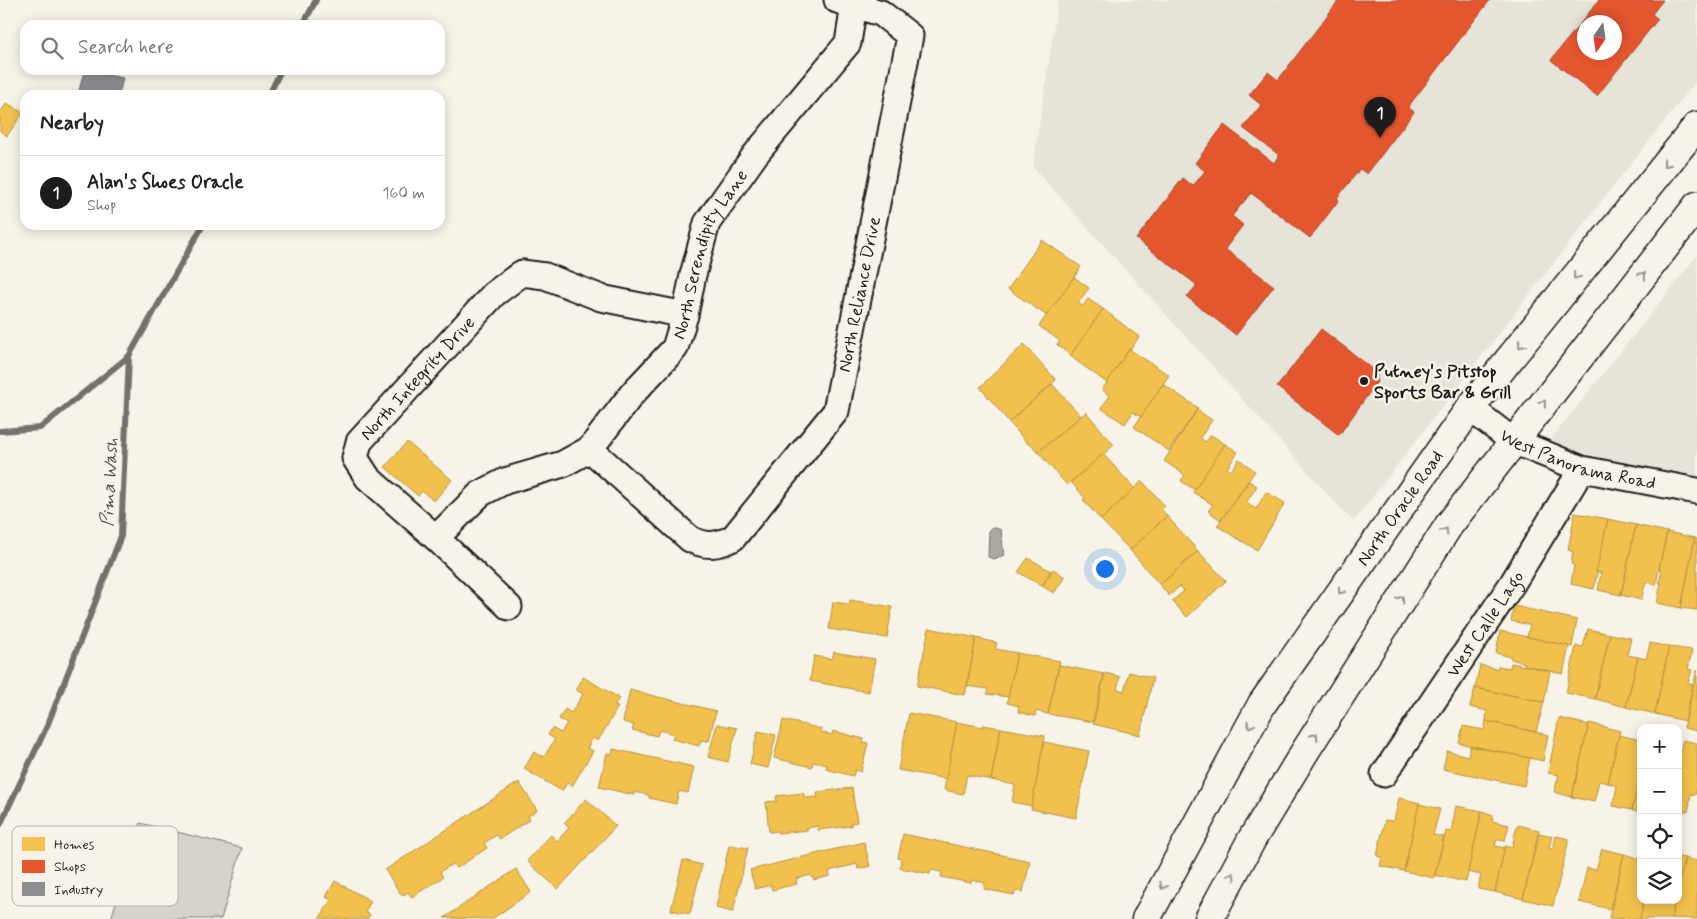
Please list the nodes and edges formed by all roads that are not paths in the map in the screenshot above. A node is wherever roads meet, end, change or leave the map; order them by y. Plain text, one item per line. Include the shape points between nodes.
1 (846, 2) edge
2 (1697, 126) edge
3 (1697, 206) edge
4 (685, 315) junction
5 (1470, 408) junction
6 (1513, 441) junction
7 (590, 449) junction
8 (1582, 469) junction
9 (1697, 492) edge
10 (436, 538) junction
11 (509, 607) dead end
12 (1384, 774) dead end
13 (1146, 919) edge
14 (1209, 919) edge

1 - 4 street, North Serendipity Lane via 848,43 755,155 707,223
1 - 7 street, North Reliance Drive via 881,13 910,36 836,411 733,538 711,546 690,539
2 -> 5 highway, North Oracle Road
6 -> 3 highway
4 - 7 street, North Serendipity Lane via 675,348 632,394
4 - 10 street, North Integrity Drive via 601,298 546,276 522,273 494,294 359,442 355,458 368,478
5 - 6 street, West Panorama Road
5 -> 13 highway, North Oracle Road via 1262,704
6 - 8 street, West Panorama Road
14 -> 6 highway via 1257,831 1378,634 1449,525
7 - 10 street, North Serendipity Lane via 563,464 505,481 480,494
8 - 9 street, West Panorama Road
8 - 12 street, West Calle Lago via 1512,584
10 - 11 street, North Integrity Drive

